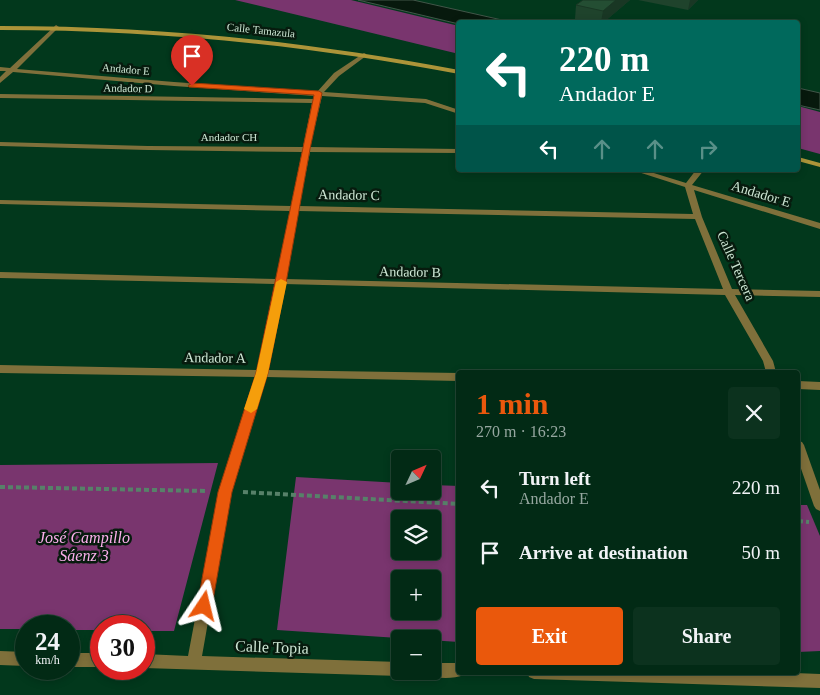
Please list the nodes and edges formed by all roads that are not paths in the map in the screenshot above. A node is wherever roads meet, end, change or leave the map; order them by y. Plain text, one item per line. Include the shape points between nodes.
1 (0, 28) edge
2 (56, 28) junction
3 (364, 55) junction
4 (0, 69) edge
5 (12, 69) junction
6 (456, 71) edge
7 (0, 81) edge
8 (174, 84) junction
9 (0, 96) edge
10 (317, 97) junction
11 (164, 98) junction
12 (456, 111) edge
13 (0, 144) edge
14 (306, 149) junction
15 (456, 151) edge
16 (800, 160) edge
17 (820, 165) edge
18 (643, 172) edge
19 (698, 172) edge
20 (688, 185) junction
21 (0, 202) edge
22 (295, 207) junction
23 (698, 217) junction
24 (820, 226) edge
25 (0, 275) edge
26 (281, 283) junction
27 (728, 291) junction
28 (820, 294) edge
29 (0, 369) edge
30 (771, 370) edge
31 (262, 373) junction
32 (456, 377) edge
33 (800, 385) edge
34 (820, 386) edge
35 (800, 451) edge
36 (820, 506) edge
37 (0, 658) edge
38 (15, 659) edge
39 (155, 661) edge
40 (194, 662) junction
41 (391, 668) edge
42 (441, 670) edge
43 (456, 670) edge
44 (629, 675) edge
45 (820, 681) edge

1 - 2 main road, Calle Tamazula
2 - 3 main road, Calle Tamazula via 268,42
2 - 5 street
3 - 6 main road, Calle Tamazula
3 - 10 street via 336,75
4 - 5 street, Andador E
5 - 7 street
5 - 8 street, Andador E
8 - 10 street, Andador E
8 - 11 street
9 - 11 street, Andador D
10 - 11 street, Andador D
10 - 12 street, Andador E via 426,101
10 - 14 street
13 - 14 street, Andador CH
14 - 15 street, Andador CH
14 - 22 street
16 - 17 main road
18 - 20 street, Andador E
19 - 20 street
20 - 23 street, Calle Tercera
20 - 24 street, Andador E
21 - 22 street, Andador C
22 - 23 street, Andador C
22 - 26 street
23 - 27 street, Calle Tercera
25 - 26 street, Andador B
26 - 27 street, Andador B
26 - 31 street
27 - 28 street, Andador B
27 - 30 street, Calle Tercera
29 - 31 street, Andador A
31 - 32 street, Andador A
31 - 40 street via 225,492
33 - 34 street
35 - 36 street
37 - 38 street
39 - 40 street, Calle Topia
40 - 41 street, Calle Topia
42 - 43 street
44 - 45 street

